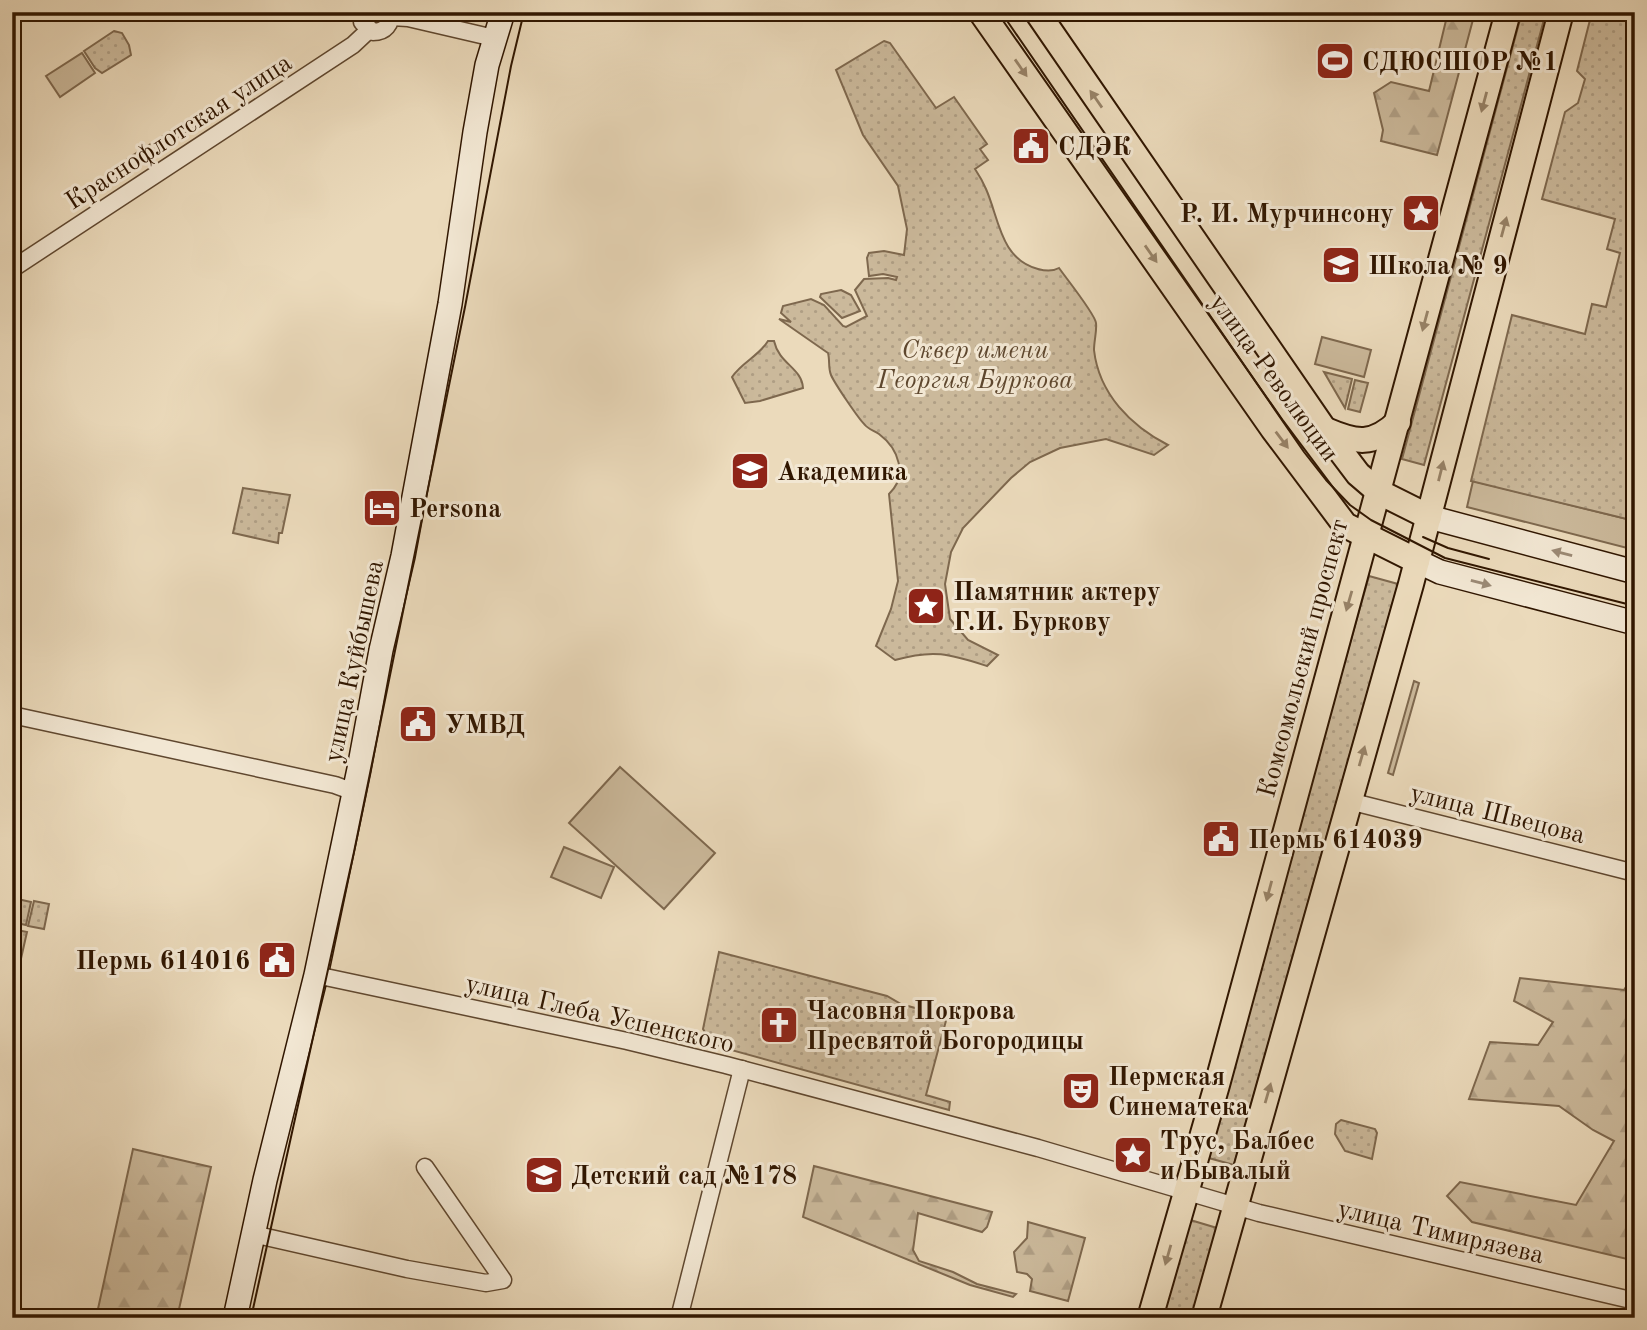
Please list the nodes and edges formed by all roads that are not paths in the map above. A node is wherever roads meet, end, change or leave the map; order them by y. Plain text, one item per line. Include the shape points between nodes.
1 (362, 12) edge
2 (503, 12) edge
3 (981, 12) edge
4 (1037, 12) edge
5 (1508, 12) edge
6 (1560, 12) edge
7 (391, 14) edge
8 (369, 30) junction
9 (494, 38) junction
10 (12, 269) edge
11 (1398, 422) junction
12 (1324, 429) junction
13 (1379, 492) junction
14 (1429, 517) junction
15 (1367, 535) junction
16 (1418, 561) junction
17 (1635, 572) edge
18 (1635, 623) edge
19 (12, 715) edge
20 (354, 792) junction
21 (1349, 801) junction
22 (1635, 873) edge
23 (316, 975) junction
24 (742, 1069) junction
25 (425, 1167) dead end
26 (1185, 1192) junction
27 (1237, 1206) junction
28 (253, 1234) junction
29 (1635, 1301) edge
30 (235, 1318) edge
31 (680, 1318) edge
32 (1150, 1318) edge
33 (1205, 1318) edge

1 - 8 street via 362,22
2 - 9 main road, улица Куйбышева
3 -> 15 main road, улица Революции via 1273,429 1345,525
12 -> 4 main road, улица Революции
5 -> 11 main road, Комсомольский проспект
14 -> 6 main road
7 - 8 street, Краснофлотская улица via 384,30
7 - 9 street
8 - 10 street, Краснофлотская улица via 353,45
9 - 20 main road, улица Куйбышева via 454,280
11 - 12 main road via 1386,433 1366,440 1354,441
11 - 13 main road, Комсомольский проспект
12 - 13 main road, улица Революции via 1358,474
13 - 14 main road, улица Революции
13 - 15 main road, Комсомольский проспект
14 - 16 main road
17 -> 14 main road, улица Революции
15 - 16 main road, улица Революции
15 -> 26 main road, Комсомольский проспект
16 -> 18 main road, улица Революции via 1440,572
21 -> 16 main road
19 - 20 street
20 - 23 main road, улица Куйбышева
21 - 22 street, улица Швецова
27 -> 21 main road
23 - 24 street, улица Глеба Успенского
23 - 28 main road, улица Куйбышева
24 - 26 street, улица Глеба Успенского
24 - 31 street
25 - 28 street via 503,1280 486,1283 407,1269
26 - 27 street, улица Глеба Успенского
26 -> 32 main road, Комсомольский проспект
27 - 29 street, улица Тимирязева
27 - 33 main road
28 - 30 main road, улица Куйбышева

